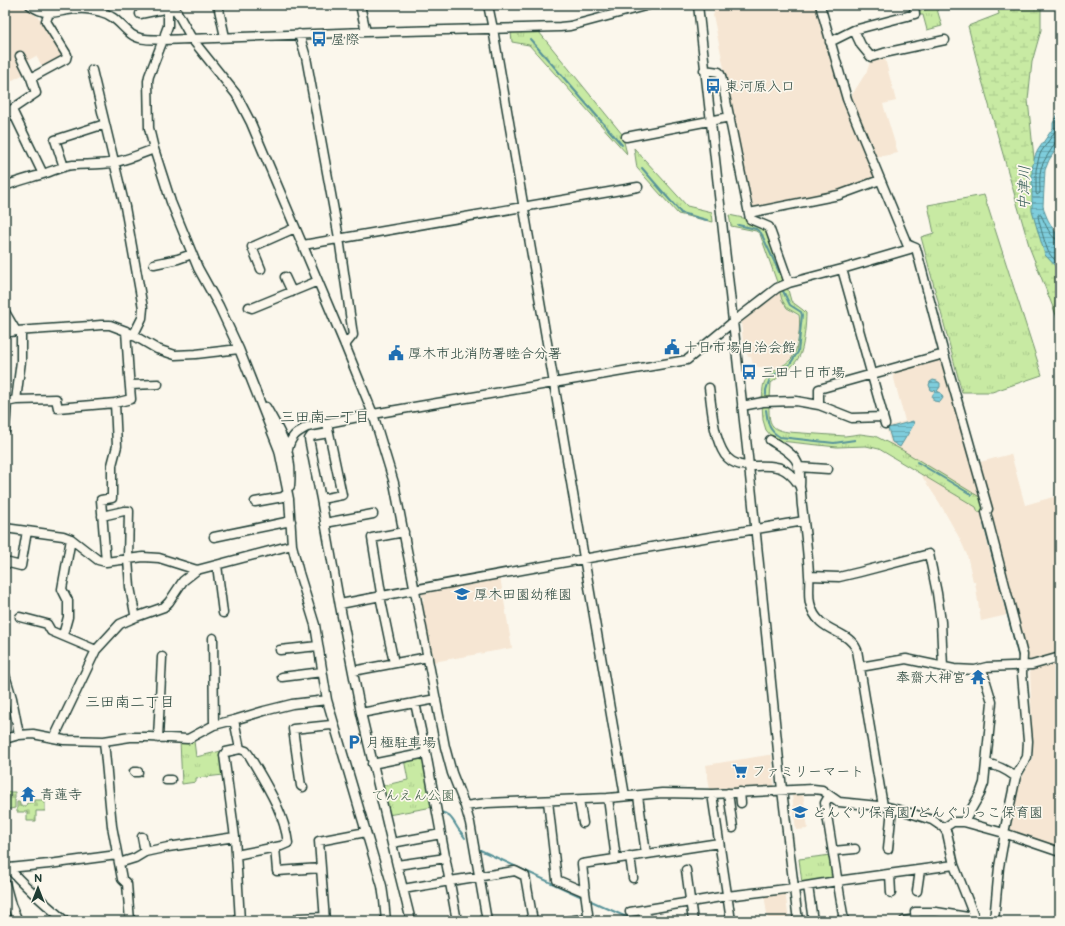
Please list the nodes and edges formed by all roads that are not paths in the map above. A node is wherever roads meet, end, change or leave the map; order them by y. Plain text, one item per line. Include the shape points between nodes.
1 (30, 5) edge
2 (218, 5) edge
3 (360, 5) edge
4 (488, 5) edge
5 (649, 5) edge
6 (698, 5) edge
7 (820, 5) edge
8 (914, 5) edge
9 (77, 7) edge
10 (172, 8) edge
11 (48, 13) junction
12 (140, 14) dead end
13 (493, 29) junction
14 (854, 30) junction
15 (366, 32) junction
16 (300, 34) junction
17 (164, 37) junction
18 (225, 37) junction
19 (192, 39) junction
20 (945, 40) dead end
21 (830, 42) junction
22 (20, 56) dead end
23 (92, 70) dead end
24 (704, 70) junction
25 (31, 78) junction
26 (8, 112) edge
27 (730, 117) junction
28 (710, 121) junction
29 (105, 124) junction
30 (626, 137) dead end
31 (154, 149) junction
32 (115, 162) junction
33 (64, 167) junction
34 (43, 174) junction
35 (880, 180) junction
36 (5, 186) edge
37 (638, 187) dead end
38 (523, 207) junction
39 (749, 213) junction
40 (295, 228) junction
41 (339, 238) junction
42 (302, 245) junction
43 (911, 246) junction
44 (192, 254) junction
45 (154, 264) dead end
46 (261, 269) dead end
47 (842, 269) junction
48 (285, 277) dead end
49 (318, 281) junction
50 (789, 283) junction
51 (292, 292) junction
52 (248, 307) dead end
53 (5, 312) edge
54 (733, 322) junction
55 (18, 331) junction
56 (5, 333) edge
57 (130, 334) junction
58 (346, 345) junction
59 (239, 349) junction
60 (944, 354) junction
61 (872, 375) junction
62 (554, 383) junction
63 (158, 384) dead end
64 (130, 385) junction
65 (709, 388) dead end
66 (258, 398) junction
67 (16, 400) junction
68 (6, 402) edge
69 (115, 403) junction
70 (819, 405) junction
71 (742, 406) junction
72 (373, 414) junction
73 (327, 423) junction
74 (5, 430) edge
75 (329, 433) junction
76 (770, 440) dead end
77 (288, 449) junction
78 (749, 466) junction
79 (798, 467) junction
80 (828, 469) dead end
81 (800, 486) junction
82 (289, 497) junction
83 (321, 499) junction
84 (255, 502) dead end
85 (373, 514) dead end
86 (102, 516) junction
87 (291, 521) junction
88 (804, 521) junction
89 (325, 523) junction
90 (5, 528) edge
91 (755, 529) junction
92 (27, 531) junction
93 (404, 532) junction
94 (214, 537) dead end
95 (71, 539) junction
96 (292, 546) junction
97 (585, 558) junction
98 (128, 559) junction
99 (5, 562) edge
100 (106, 562) junction
101 (217, 565) junction
102 (197, 570) junction
103 (809, 576) junction
104 (415, 589) junction
105 (380, 596) junction
106 (340, 604) junction
107 (224, 613) dead end
108 (136, 617) junction
109 (25, 620) dead end
110 (63, 635) junction
111 (213, 638) dead end
112 (318, 646) junction
113 (96, 650) junction
114 (280, 650) dead end
115 (162, 657) dead end
116 (428, 657) junction
117 (1060, 657) edge
118 (394, 663) junction
119 (1022, 666) junction
120 (860, 667) junction
121 (943, 667) junction
122 (982, 669) junction
123 (353, 671) junction
124 (322, 672) junction
125 (5, 676) edge
126 (285, 678) dead end
127 (436, 699) junction
128 (326, 700) junction
129 (415, 703) junction
130 (361, 713) junction
131 (234, 720) junction
132 (334, 723) junction
133 (214, 725) junction
134 (19, 735) junction
135 (54, 738) junction
136 (158, 738) junction
137 (5, 739) edge
138 (104, 741) junction
139 (240, 749) junction
140 (426, 753) junction
141 (986, 763) junction
142 (372, 764) junction
143 (1016, 777) junction
144 (303, 787) dead end
145 (782, 790) junction
146 (740, 792) junction
147 (728, 793) junction
148 (712, 794) junction
149 (625, 796) junction
150 (638, 796) junction
151 (829, 796) junction
152 (608, 798) junction
153 (579, 800) junction
154 (548, 801) junction
155 (741, 803) dead end
156 (465, 806) junction
157 (883, 806) junction
158 (892, 808) junction
159 (964, 822) junction
160 (583, 823) dead end
161 (733, 828) dead end
162 (944, 828) junction
163 (366, 832) junction
164 (1004, 833) junction
165 (441, 834) junction
166 (142, 837) dead end
167 (235, 837) junction
168 (392, 843) junction
169 (719, 843) junction
170 (275, 847) junction
171 (855, 849) dead end
172 (888, 849) dead end
173 (833, 851) junction
174 (145, 852) junction
175 (1060, 852) edge
176 (646, 854) junction
177 (236, 855) junction
178 (630, 856) junction
179 (446, 858) junction
180 (118, 859) junction
181 (616, 859) junction
182 (954, 865) junction
183 (7, 866) edge
184 (396, 866) junction
185 (321, 868) junction
186 (686, 870) dead end
187 (920, 870) junction
188 (890, 874) junction
189 (480, 877) junction
190 (633, 878) dead end
191 (450, 881) junction
192 (837, 881) junction
193 (5, 883) edge
194 (808, 886) junction
195 (794, 888) junction
196 (403, 889) junction
197 (917, 890) dead end
198 (585, 892) junction
199 (891, 893) dead end
200 (727, 896) junction
201 (690, 902) junction
202 (8, 905) edge
203 (645, 910) junction
204 (630, 912) dead end
205 (943, 917) edge
206 (298, 918) dead end
207 (324, 919) edge
208 (589, 920) edge
209 (916, 920) edge
210 (975, 920) edge
211 (18, 921) edge
212 (65, 921) edge
213 (130, 921) edge
214 (240, 921) edge
215 (386, 921) edge
216 (411, 921) edge
217 (458, 921) edge
218 (487, 921) edge
219 (533, 921) edge
220 (568, 921) edge
221 (647, 921) edge
222 (693, 921) edge
223 (731, 921) edge
224 (798, 921) edge
225 (813, 921) edge
226 (844, 921) edge
227 (904, 921) edge
228 (994, 921) edge

1 - 11 street via 38,11
2 - 18 street
3 - 15 street
4 - 13 street
5 - 13 street via 570,26
6 - 24 street
7 - 21 street
8 - 14 street via 915,14
9 - 11 street
9 - 17 street via 102,12 112,17 131,34 143,39
10 - 12 street
10 - 17 street via 168,12 168,26
10 - 19 street
11 - 25 street via 46,21 67,56 66,59
13 - 15 street
13 - 38 street
14 - 20 street via 870,57 932,40
14 - 21 street
15 - 16 street
16 - 18 street
16 - 41 street
17 - 19 street
17 - 31 street via 148,81 148,128
18 - 19 street
19 - 40 street via 236,94 251,123
21 - 35 street via 847,98
22 - 25 street
23 - 29 street
24 - 27 street via 719,72
24 - 28 street
25 - 26 street via 36,93
26 - 34 street
27 - 28 street
27 - 39 street
28 - 30 street
28 - 54 street
29 - 32 street
29 - 33 street via 55,140
31 - 32 street
31 - 44 street via 171,202
32 - 33 street
32 - 57 street via 143,308 142,318
33 - 34 street
34 - 36 street
35 - 39 street via 839,195
35 - 43 street via 907,244
37 - 38 street
38 - 41 street
38 - 62 street
39 - 50 street via 750,219 769,227
40 - 42 street
40 - 46 street via 252,247
41 - 42 street
41 - 58 street via 353,335
42 - 49 street
43 - 47 street
43 - 60 street via 916,248
44 - 45 street
44 - 59 street
47 - 50 street
47 - 61 street
48 - 51 street
49 - 51 street
49 - 58 street
50 - 54 street via 777,288
51 - 52 street via 252,308
53 - 55 street
54 - 62 street via 687,360
54 - 71 street
55 - 56 street
55 - 57 street via 110,325
55 - 67 street via 21,362
57 - 59 street via 157,349 175,355
57 - 64 street
58 - 72 street
59 - 66 street
60 - 61 street
60 - 119 street via 988,508 986,512 1023,655
61 - 70 street via 819,389
61 - 70 street via 884,421 852,418
62 - 72 street
62 - 97 street
63 - 64 street
64 - 69 street via 131,399
65 - 78 street via 716,435 726,455 736,464
66 - 77 street via 262,400
66 - 82 street via 279,450
67 - 68 street
67 - 69 street via 56,399 58,408
68 - 74 street
69 - 86 street via 117,446 112,465 112,498 101,500
70 - 71 street via 796,401 763,402
71 - 78 street
72 - 73 street
72 - 93 street via 394,483
73 - 75 street
73 - 77 street via 307,427 298,432 292,437
75 - 83 street via 311,436 309,439
75 - 83 street via 342,495
76 - 79 street via 791,454
77 - 82 street via 291,480
78 - 81 street via 783,469
78 - 91 street
79 - 80 street
79 - 81 street
81 - 88 street
82 - 84 street via 285,495
82 - 87 street
83 - 89 street
85 - 89 street
86 - 98 street via 129,512
86 - 100 street
87 - 94 street
87 - 96 street
88 - 91 street
88 - 103 street
89 - 106 street
90 - 92 street
91 - 97 street
91 - 145 street
92 - 95 street
92 - 99 street via 21,566
93 - 104 street
93 - 105 street via 372,538
95 - 100 street via 98,560
95 - 110 street via 62,589 68,601 68,617
96 - 101 street
96 - 112 street
97 - 104 street
97 - 149 street
98 - 100 street
98 - 102 street via 159,558
98 - 108 street
101 - 102 street
101 - 107 street
102 - 108 street via 183,581 164,607
103 - 120 street via 813,612 825,626 854,643
103 - 121 street via 839,576 930,554 939,608
104 - 105 street
104 - 116 street
105 - 106 street
105 - 118 street
106 - 123 street
108 - 113 street via 116,627
109 - 110 street via 48,624 52,631
110 - 113 street
111 - 133 street
112 - 114 street
112 - 124 street
113 - 135 street
115 - 136 street
116 - 118 street
116 - 127 street
117 - 119 street
118 - 123 street
119 - 122 street
119 - 143 street via 1028,741 1027,757
120 - 121 street via 906,659
120 - 157 street
121 - 122 street
122 - 141 street via 992,702
123 - 130 street
124 - 126 street
124 - 128 street
125 - 134 street
127 - 129 street
127 - 156 street via 449,762
128 - 131 street via 292,704
128 - 132 street
129 - 130 street
129 - 140 street
130 - 142 street
131 - 133 street
131 - 139 street
132 - 144 street via 293,729
132 - 163 street
133 - 136 street via 188,739
134 - 135 street via 33,734
134 - 137 street
135 - 138 street
136 - 138 street via 130,737
138 - 180 street via 112,826
139 - 167 street via 224,754
139 - 170 street via 249,755 277,804 288,843
140 - 142 street
140 - 165 street
141 - 143 street via 1004,769
141 - 159 street via 980,794
142 - 168 street
143 - 164 street
145 - 146 street
145 - 151 street via 822,790
145 - 195 street
146 - 147 street
146 - 155 street
147 - 148 street
147 - 161 street
148 - 150 street via 662,793
148 - 169 street
149 - 150 street
149 - 152 street
150 - 176 street
151 - 157 street via 839,802
151 - 173 street via 825,803
152 - 153 street
152 - 181 street
153 - 154 street
153 - 160 street
154 - 156 street
154 - 198 street via 554,830 557,880
156 - 189 street
157 - 158 street
158 - 162 street via 932,820
158 - 172 street
159 - 162 street via 953,822
159 - 164 street
162 - 182 street
163 - 185 street via 319,841
163 - 215 street via 382,886
164 - 175 street
164 - 228 street
165 - 168 street
165 - 179 street
166 - 174 street
167 - 174 street
167 - 177 street
168 - 184 street
169 - 176 street
169 - 200 street
170 - 177 street
170 - 185 street via 277,871
171 - 173 street
173 - 192 street
174 - 180 street via 135,858
176 - 178 street
177 - 214 street
178 - 181 street
178 - 190 street
179 - 184 street
179 - 191 street
180 - 183 street
180 - 213 street via 122,879 127,884
181 - 198 street via 582,864
182 - 187 street
182 - 210 street
183 - 212 street via 34,895
184 - 196 street
185 - 207 street
186 - 201 street
187 - 188 street
187 - 197 street
188 - 192 street
188 - 199 street
189 - 191 street
189 - 218 street
189 - 219 street via 515,872 525,876
191 - 196 street
191 - 217 street
192 - 194 street
192 - 226 street
193 - 202 street
194 - 195 street
194 - 225 street
195 - 200 street
195 - 224 street
196 - 216 street
198 - 208 street
200 - 201 street
200 - 223 street
201 - 203 street
201 - 222 street
202 - 211 street
203 - 204 street
203 - 221 street
205 - 209 street via 936,912 915,912
205 - 210 street
206 - 207 street
208 - 220 street
209 - 227 street

